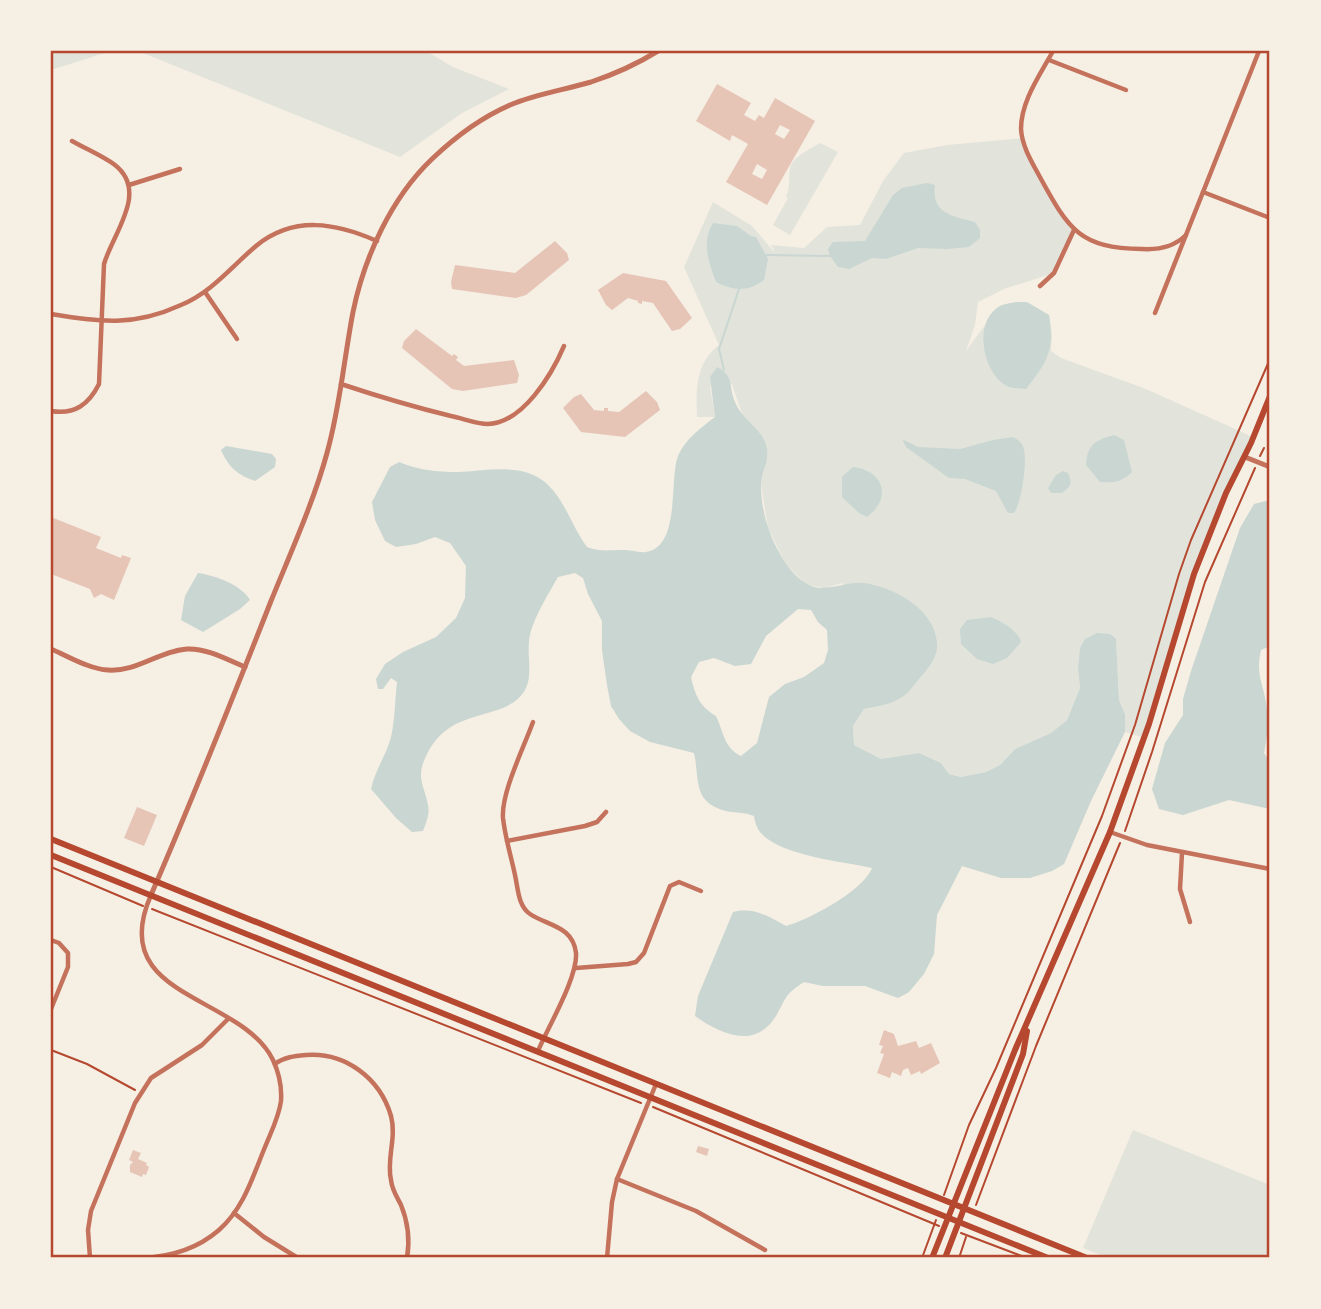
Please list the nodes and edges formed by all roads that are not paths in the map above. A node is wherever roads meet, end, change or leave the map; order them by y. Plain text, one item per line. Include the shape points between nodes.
1 (658, 51) edge
2 (1053, 51) edge
3 (1259, 51) edge
4 (1049, 60) junction
5 (1126, 90) dead end
6 (72, 141) dead end
7 (180, 169) dead end
8 (128, 185) junction
9 (1203, 192) junction
10 (1270, 218) edge
11 (1074, 230) junction
12 (1186, 235) junction
13 (377, 240) junction
14 (1040, 286) dead end
15 (205, 292) junction
16 (1155, 313) dead end
17 (51, 314) edge
18 (102, 322) junction
19 (237, 339) dead end
20 (564, 345) dead end
21 (341, 384) junction
22 (1270, 396) edge
23 (51, 411) edge
24 (1245, 457) junction
25 (1270, 467) edge
26 (51, 649) edge
27 (245, 667) junction
28 (533, 722) dead end
29 (606, 812) dead end
30 (1110, 832) junction
31 (51, 839) edge
32 (507, 841) junction
33 (1182, 853) junction
34 (51, 855) edge
35 (1270, 869) edge
36 (157, 883) junction
37 (701, 891) dead end
38 (151, 895) junction
39 (1191, 922) dead end
40 (51, 940) edge
41 (576, 968) junction
42 (51, 1009) edge
43 (228, 1019) junction
44 (1029, 1022) junction
45 (543, 1038) junction
46 (538, 1051) junction
47 (275, 1064) junction
48 (656, 1084) junction
49 (650, 1097) junction
50 (617, 1178) junction
51 (952, 1204) junction
52 (964, 1209) junction
53 (234, 1213) junction
54 (948, 1217) junction
55 (960, 1222) junction
56 (765, 1250) dead end
57 (90, 1258) edge
58 (141, 1258) edge
59 (298, 1258) edge
60 (407, 1258) edge
61 (607, 1258) edge
62 (932, 1258) edge
63 (945, 1258) edge
64 (1048, 1258) edge
65 (1087, 1258) edge

1 - 13 street via 616,72 538,95 478,122 409,185
2 - 4 street
3 - 9 street
4 - 5 street
4 - 11 street via 1026,103 1021,130 1063,219
6 - 8 street via 115,165
7 - 8 street
8 - 18 street via 128,208 104,264
9 - 10 street
9 - 12 street
11 - 12 street via 1114,249 1153,250 1177,244
11 - 14 street via 1054,273
12 - 16 street
13 - 15 street via 331,225 289,228 258,244
13 - 21 street via 353,311
15 - 18 street via 158,315
15 - 19 street
17 - 18 street
18 - 23 street via 99,384 92,398 66,413
20 - 21 street via 534,397 510,416 489,424
21 - 27 street via 327,453
22 - 24 main road
24 - 25 street
24 - 30 main road via 1194,574 1149,724
26 - 27 street via 107,670 129,669 189,649
27 - 36 street
28 - 32 street via 504,800
29 - 32 street via 585,826
30 - 33 street
30 - 44 main road
31 - 36 main road
32 - 41 street via 521,904 530,914 568,934 576,950
33 - 35 street
33 - 39 street via 1180,889
34 - 38 main road
36 - 38 street
36 - 45 main road
37 - 41 street via 679,882 670,886 644,953 636,962
38 - 43 street via 142,925 142,945 155,970
38 - 46 main road
40 - 42 street via 68,953 68,967
41 - 45 street
43 - 47 street via 260,1041
43 - 57 street via 202,1045 151,1079 135,1103 91,1211
44 - 51 main road
44 - 52 main road via 1023,1054
45 - 46 street
45 - 48 main road
46 - 49 main road
47 - 53 street via 281,1089 278,1114 246,1195
47 - 60 street via 297,1056 327,1056 358,1069 382,1094 392,1121 390,1177 406,1218
48 - 49 street
48 - 51 main road
49 - 50 street
49 - 54 main road
50 - 56 street via 696,1211
50 - 61 street
51 - 52 main road
51 - 54 main road
52 - 55 main road
52 - 65 main road
53 - 58 street via 219,1230 187,1250
53 - 59 street
54 - 55 main road
54 - 62 main road
55 - 63 main road
55 - 64 main road

